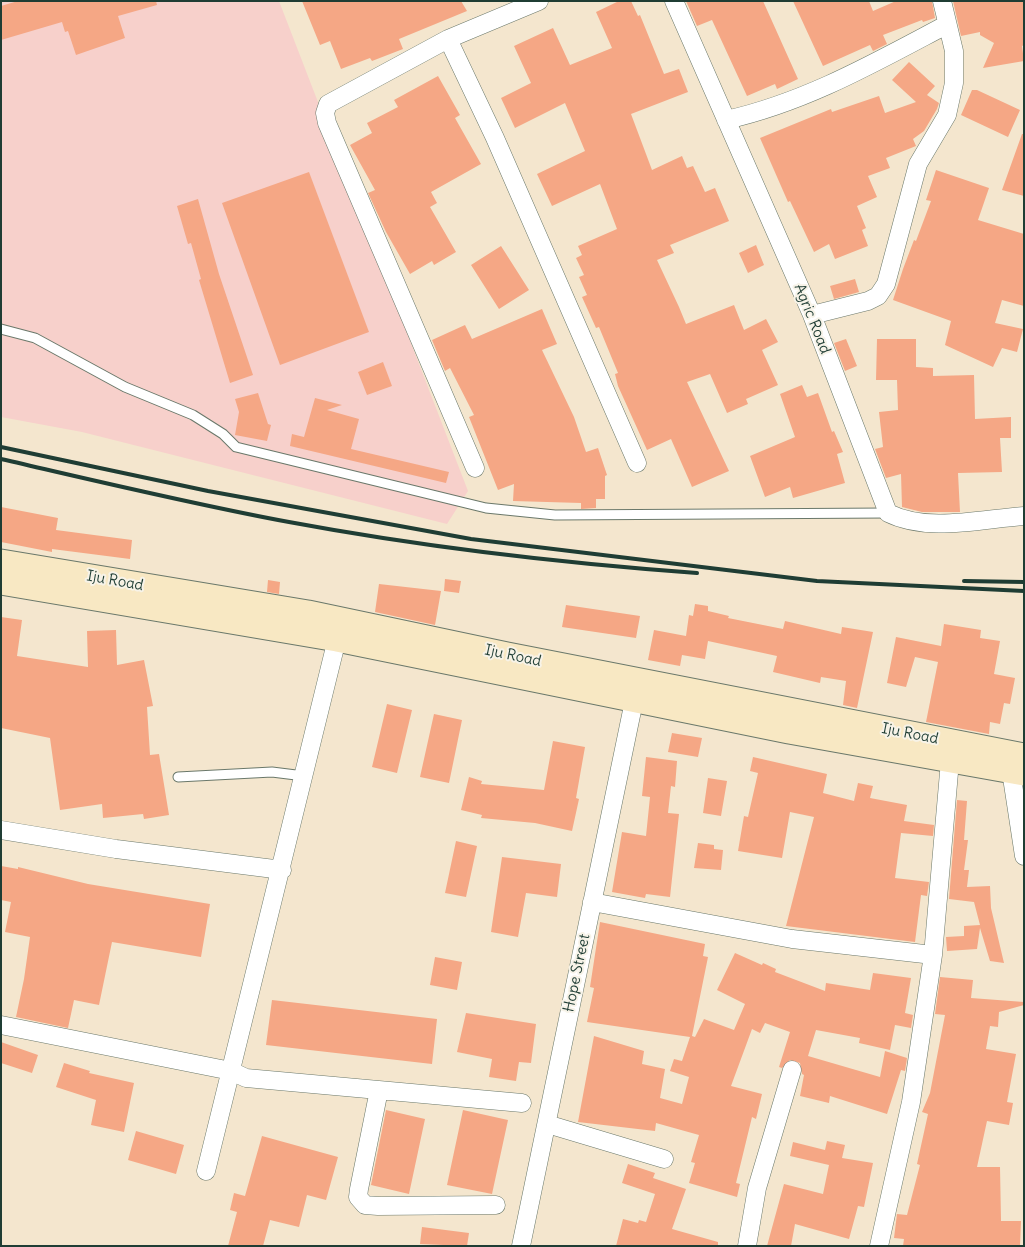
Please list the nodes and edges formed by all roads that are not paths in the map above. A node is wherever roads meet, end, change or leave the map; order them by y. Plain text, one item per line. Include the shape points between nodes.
1 (539, 1) edge
2 (674, 1) edge
3 (942, 1) edge
4 (946, 25) junction
5 (448, 39) junction
6 (726, 120) junction
7 (812, 314) junction
8 (1, 329) edge
9 (637, 463) dead end
10 (475, 468) dead end
11 (888, 513) junction
12 (1024, 516) edge
13 (1, 562) edge
14 (1, 582) edge
15 (337, 640) junction
16 (634, 701) junction
17 (950, 761) junction
18 (1020, 767) edge
19 (304, 776) junction
20 (178, 777) dead end
21 (1, 830) edge
22 (1024, 856) edge
23 (282, 870) junction
24 (592, 902) junction
25 (933, 956) junction
26 (1, 1024) edge
27 (792, 1070) dead end
28 (231, 1071) junction
29 (379, 1090) junction
30 (522, 1103) dead end
31 (546, 1124) junction
32 (664, 1159) dead end
33 (206, 1171) dead end
34 (496, 1205) dead end
35 (521, 1246) edge
36 (746, 1246) edge
37 (879, 1246) edge

1 - 5 street
2 - 6 street, Agric Road
3 - 4 street
4 - 6 street via 828,87 761,112
4 - 7 street via 954,59 954,83 947,115 918,164 886,284 878,296 868,301
5 - 9 street via 495,138
5 - 10 street via 328,104 325,113
6 - 7 street, Agric Road
7 - 11 street, Agric Road
8 - 11 lane via 35,338 125,387 193,415 236,447 486,508 555,515
11 - 12 street via 904,520 940,523
13 - 18 main road, Iju Road via 308,613
14 - 15 main road, Iju Road
15 - 16 main road, Iju Road
15 - 19 street
16 - 17 main road, Iju Road
16 - 24 street, Hope Street
17 - 18 main road, Iju Road
17 - 25 street
18 - 22 street
19 - 20 lane via 272,772
19 - 23 street
21 - 23 street via 116,849
23 - 28 street
24 - 25 street via 792,939
24 - 31 street, Hope Street
25 - 37 street via 911,1102
26 - 28 street
27 - 36 street via 757,1188
28 - 29 street via 246,1078
28 - 33 street
29 - 30 street
29 - 34 street via 358,1189 358,1197 365,1204
31 - 32 street
31 - 35 street, Hope Street

